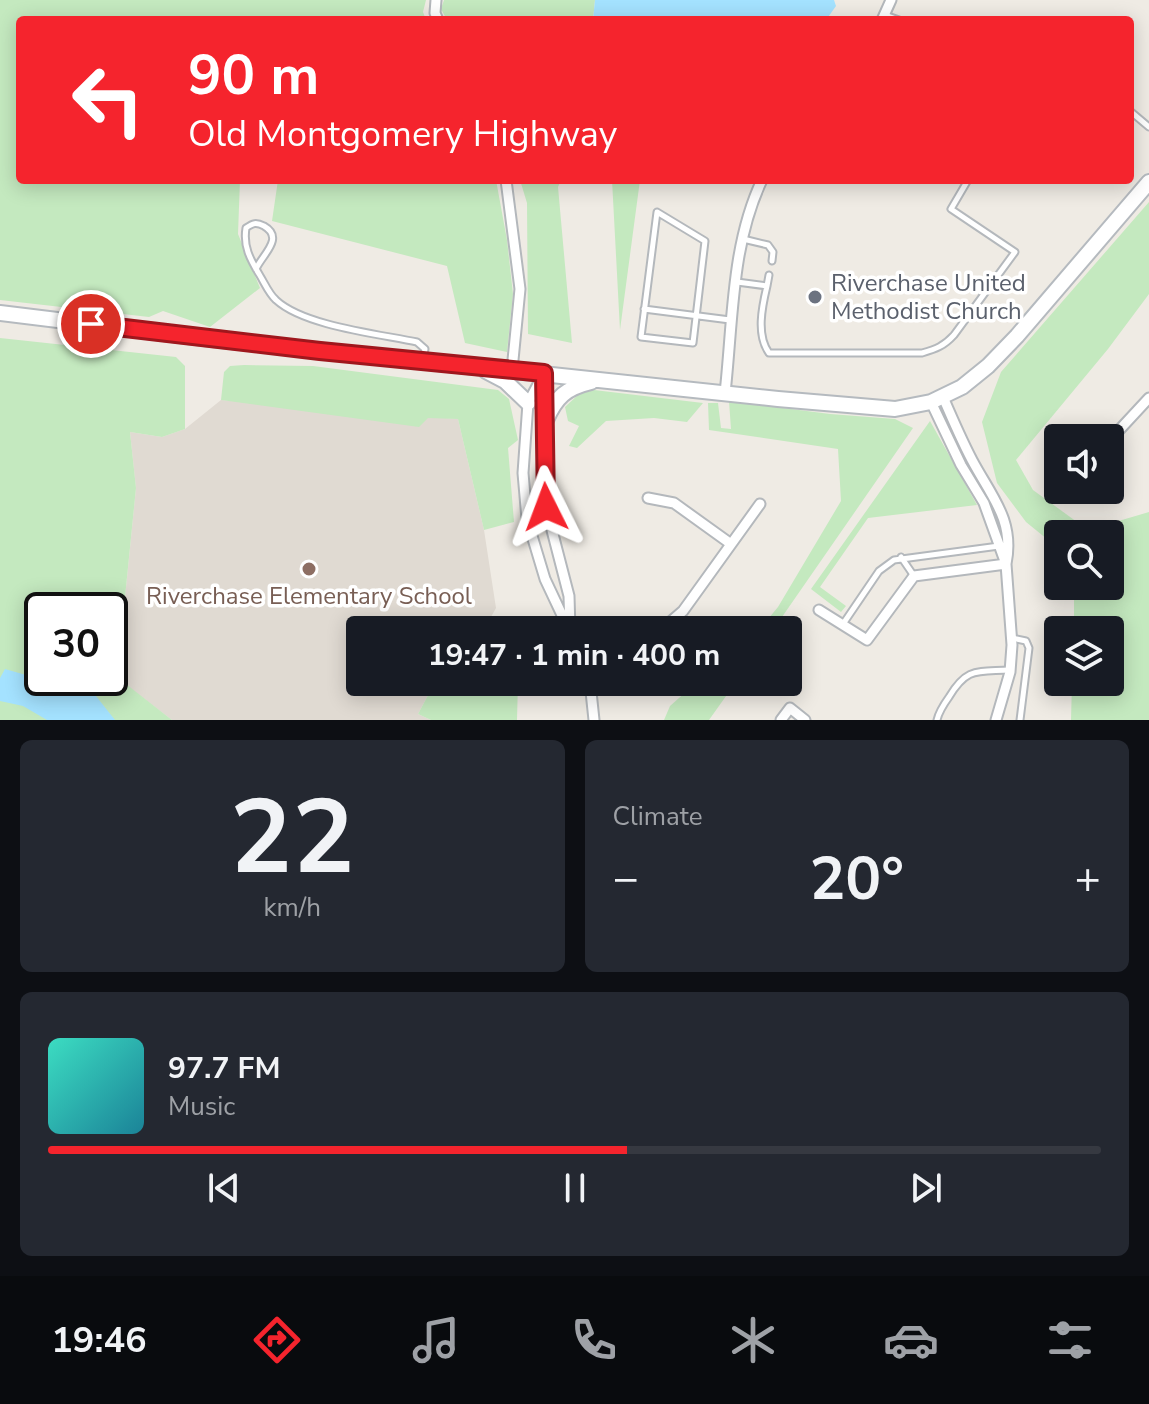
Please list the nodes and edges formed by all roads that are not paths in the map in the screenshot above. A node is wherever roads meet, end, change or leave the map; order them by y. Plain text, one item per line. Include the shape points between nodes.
1 (1149, 182) edge
2 (507, 184) edge
3 (760, 184) edge
4 (966, 184) edge
5 (742, 239) junction
6 (772, 261) dead end
7 (256, 269) junction
8 (769, 275) dead end
9 (737, 282) junction
10 (767, 286) junction
11 (644, 309) junction
12 (0, 313) edge
13 (696, 316) junction
14 (733, 321) junction
15 (423, 361) junction
16 (474, 366) junction
17 (512, 370) junction
18 (544, 373) junction
19 (599, 380) junction
20 (725, 393) junction
21 (1149, 398) edge
22 (937, 400) junction
23 (528, 403) junction
24 (546, 420) junction
25 (1124, 425) edge
26 (648, 498) dead end
27 (760, 504) dead end
28 (731, 544) junction
29 (999, 546) junction
30 (901, 557) junction
31 (1006, 564) junction
32 (914, 576) junction
33 (819, 610) dead end
34 (563, 616) edge
35 (570, 616) edge
36 (677, 616) edge
37 (843, 625) junction
38 (1012, 638) junction
39 (1010, 670) junction
40 (591, 696) edge
41 (594, 720) edge
42 (781, 720) edge
43 (805, 720) edge
44 (937, 720) edge
45 (996, 720) edge
46 (1020, 720) edge

1 - 22 street via 1003,352
2 - 17 street via 520,289
3 - 5 street
4 - 10 lane via 951,209 1015,252 945,345 922,353 769,353 761,314
5 - 6 lane via 768,245
5 - 9 street
7 - 7 lane via 244,237 252,223 273,236
7 - 15 lane via 274,299 293,312 417,342 425,349
8 - 10 lane
9 - 10 lane
9 - 14 street
11 - 13 lane
11 - 13 lane via 641,337 693,343
11 - 13 lane via 657,212 705,241
12 - 15 street
13 - 14 lane
14 - 20 street
15 - 16 street
16 - 17 street
16 - 23 street via 505,381
17 - 18 street
18 - 19 street
18 - 23 street
18 - 24 street
19 - 20 street
19 - 24 street via 568,389
20 - 22 street via 876,408
21 - 25 street
22 - 29 street
22 - 31 street via 1003,515 1009,539
23 - 34 street via 523,473 527,519 545,579
24 - 35 street via 546,507
26 - 28 street via 674,503
27 - 28 street
28 - 36 street
29 - 30 lane
29 - 31 street
30 - 32 lane
30 - 37 lane via 879,571
31 - 32 street
31 - 38 street
32 - 37 street via 867,640
33 - 37 street
38 - 39 street
38 - 46 lane via 1026,641 1029,648
39 - 44 lane via 960,678
39 - 45 street
40 - 41 street
42 - 43 street via 790,708

